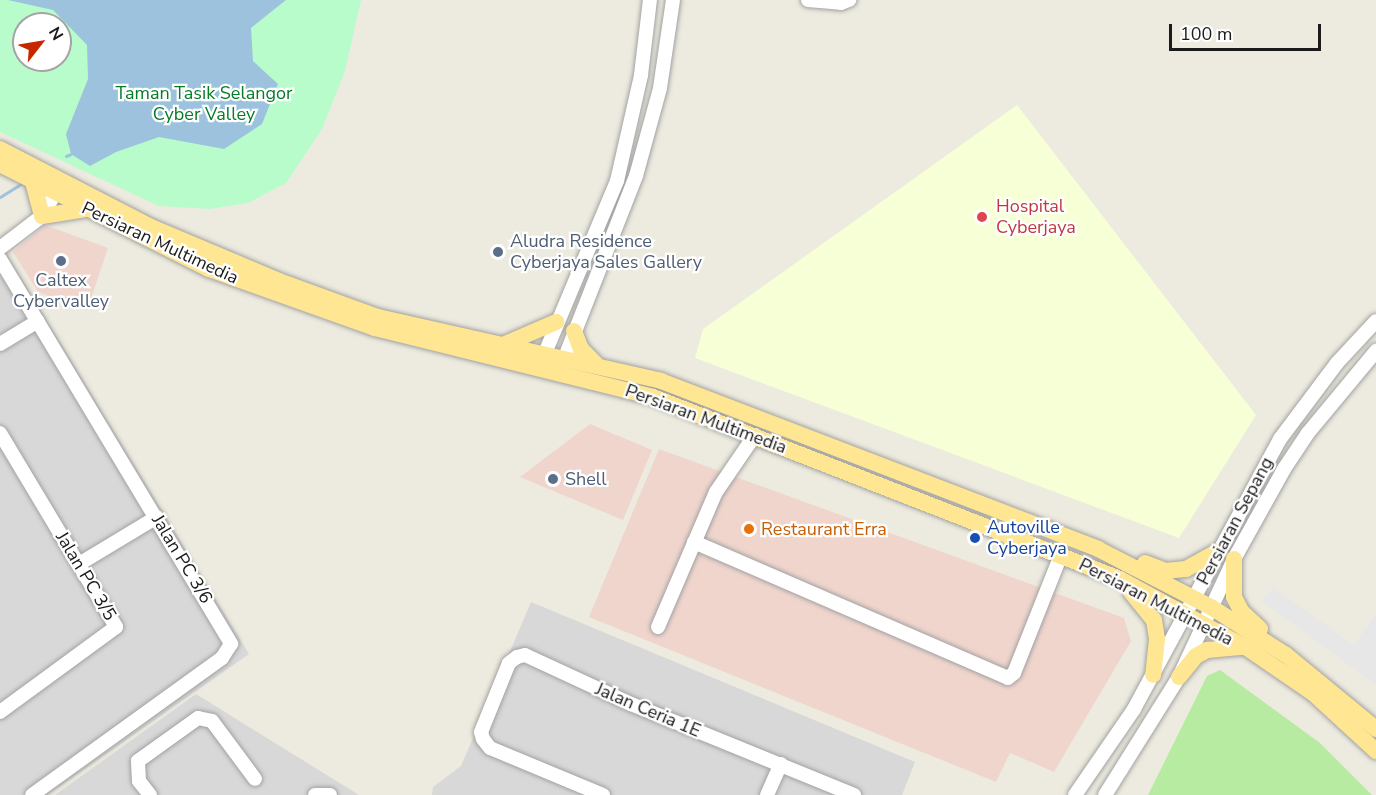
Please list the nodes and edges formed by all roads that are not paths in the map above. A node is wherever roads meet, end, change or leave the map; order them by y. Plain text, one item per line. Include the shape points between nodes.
1 (650, 0) edge
2 (673, 0) edge
3 (808, 0) edge
4 (849, 0) edge
5 (0, 149) edge
6 (0, 164) edge
7 (33, 182) junction
8 (59, 187) junction
9 (87, 209) junction
10 (42, 216) junction
11 (0, 248) edge
12 (0, 259) edge
13 (38, 321) junction
14 (556, 321) junction
15 (1376, 321) edge
16 (574, 331) junction
17 (0, 344) edge
18 (504, 345) junction
19 (1376, 351) edge
20 (545, 354) junction
21 (565, 357) junction
22 (597, 365) junction
23 (0, 433) edge
24 (754, 435) junction
25 (157, 517) junction
26 (694, 542) junction
27 (1098, 549) junction
28 (1218, 551) junction
29 (1061, 555) junction
30 (1233, 559) junction
31 (79, 564) junction
32 (1120, 579) junction
33 (1194, 598) junction
34 (1186, 614) junction
35 (1208, 615) junction
36 (658, 627) dead end
37 (1247, 648) junction
38 (1286, 655) junction
39 (1153, 675) junction
40 (1179, 676) junction
41 (0, 712) edge
42 (1376, 729) edge
43 (1376, 751) edge
44 (781, 764) junction
45 (255, 779) dead end
46 (32, 795) edge
47 (150, 795) edge
48 (315, 795) edge
49 (330, 795) edge
50 (603, 795) edge
51 (767, 795) edge
52 (854, 795) edge
53 (1076, 795) edge
54 (1105, 795) edge

1 - 14 street via 641,75 617,181
2 - 16 street via 660,88 636,176
3 - 4 street
5 - 8 main road, Persiaran Multimedia
6 - 7 main road, Persiaran Multimedia
7 - 8 main road, Persiaran Multimedia
7 - 10 main road
8 - 9 main road, Persiaran Multimedia
8 - 10 street
8 - 18 main road, Persiaran Multimedia via 279,281 378,317
9 - 10 main road
9 - 24 main road, Persiaran Multimedia via 209,269 357,322 614,386
10 - 11 street
12 - 13 street, Jalan PC 3/6
13 - 17 street
13 - 25 street, Jalan PC 3/6
14 - 18 main road
14 - 20 street
15 - 28 street, Persiaran Sepang via 1337,363 1280,439
16 - 21 street
16 - 22 main road via 581,349
18 - 20 main road, Persiaran Multimedia
19 - 30 street, Persiaran Sepang via 1308,433
20 - 21 main road, Persiaran Multimedia
21 - 22 main road, Persiaran Multimedia
22 - 27 main road, Persiaran Multimedia via 661,381
23 - 31 street, Jalan PC 3/5
24 - 26 street via 716,492
24 - 29 main road, Persiaran Multimedia
25 - 31 street
25 - 46 street, Jalan PC 3/6 via 231,640 230,650
26 - 29 street via 1008,678 1014,673
26 - 36 street
27 - 28 main road via 1166,571 1186,568
27 - 33 main road, Persiaran Multimedia
28 - 33 street, Persiaran Sepang
29 - 32 main road, Persiaran Multimedia
30 - 35 street, Persiaran Sepang
30 - 38 main road via 1234,597 1241,611
31 - 41 street, Jalan PC 3/5 via 116,627
32 - 34 main road, Persiaran Multimedia
32 - 39 main road via 1154,620 1157,639
33 - 34 street, Persiaran Sepang
33 - 35 main road, Persiaran Multimedia
34 - 35 main road, Persiaran Multimedia
34 - 39 street, Persiaran Sepang
35 - 37 main road, Persiaran Multimedia
35 - 38 main road, Persiaran Multimedia
35 - 40 street, Persiaran Sepang
37 - 40 main road via 1207,650 1196,656
37 - 43 main road, Persiaran Multimedia via 1313,693
38 - 42 main road, Persiaran Multimedia
39 - 53 street, Persiaran Sepang
40 - 54 street, Persiaran Sepang
44 - 50 street, Jalan Ceria 1E via 631,704 525,655 517,657 509,663 481,732 483,739 490,747
44 - 51 street
44 - 52 street, Jalan Ceria 1E
45 - 47 street via 212,721 198,718 138,761 139,781
48 - 49 street

